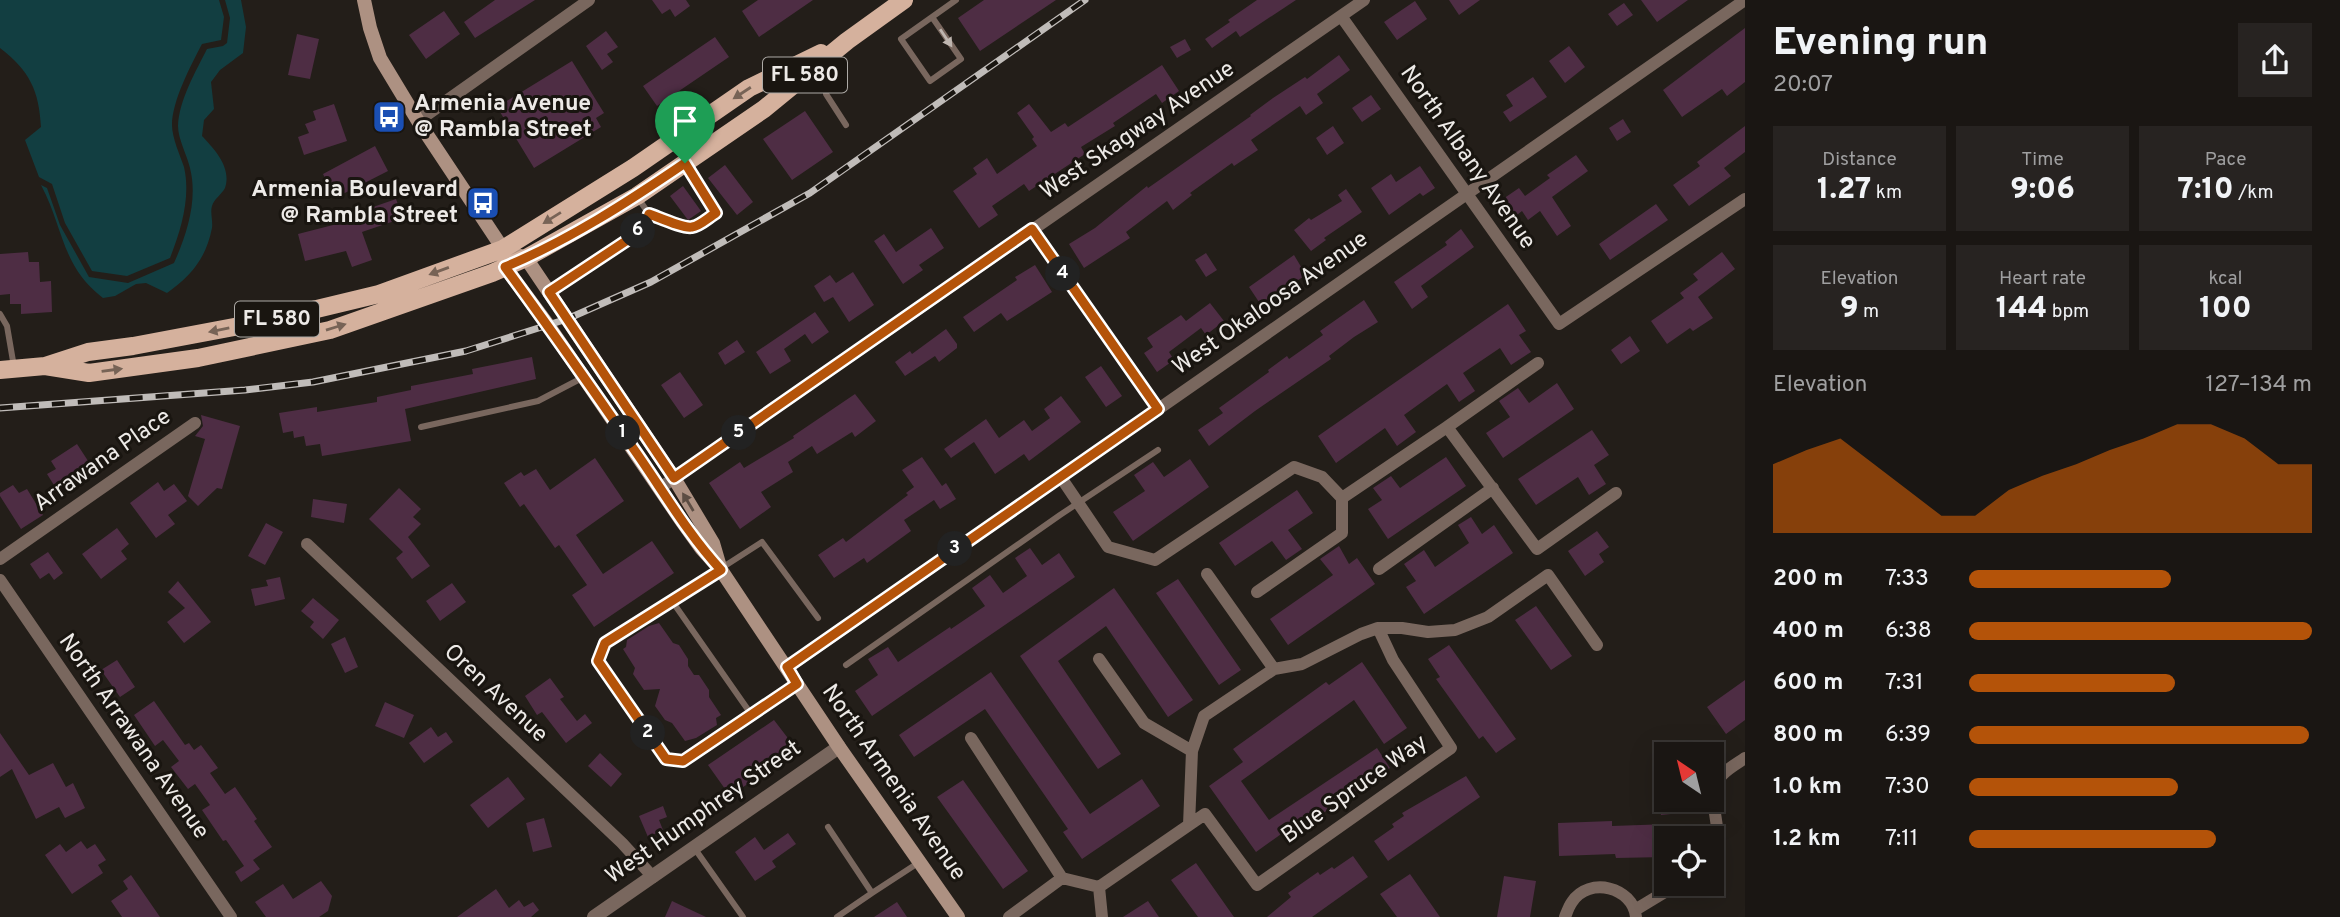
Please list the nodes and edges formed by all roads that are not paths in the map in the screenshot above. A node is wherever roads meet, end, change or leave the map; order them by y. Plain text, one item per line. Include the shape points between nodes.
1 (364, 0) edge
2 (589, 0) edge
3 (904, 0) edge
4 (938, 0) edge
5 (956, 0) edge
6 (1364, 0) edge
7 (1745, 0) edge
8 (944, 8) junction
9 (1341, 16) junction
10 (932, 17) junction
11 (847, 41) junction
12 (819, 64) junction
13 (418, 121) junction
14 (846, 125) dead end
15 (685, 163) junction
16 (1465, 193) junction
17 (637, 196) junction
18 (1745, 199) edge
19 (649, 214) junction
20 (1032, 229) junction
21 (503, 249) junction
22 (526, 258) junction
23 (505, 267) junction
24 (549, 292) junction
25 (0, 314) edge
26 (1538, 363) dead end
27 (45, 366) junction
28 (7, 369) edge
29 (584, 377) junction
30 (1158, 409) junction
31 (195, 422) dead end
32 (421, 427) dead end
33 (1447, 427) junction
34 (1158, 450) dead end
35 (1060, 476) junction
36 (674, 478) junction
37 (660, 488) junction
38 (1493, 488) junction
39 (1616, 494) dead end
40 (1342, 498) junction
41 (1078, 503) junction
42 (307, 544) dead end
43 (0, 559) edge
44 (1379, 569) dead end
45 (721, 570) junction
46 (1207, 575) dead end
47 (0, 580) edge
48 (1257, 592) dead end
49 (672, 601) junction
50 (818, 618) dead end
51 (1378, 628) junction
52 (1597, 645) dead end
53 (1099, 659) dead end
54 (846, 665) dead end
55 (787, 667) junction
56 (1274, 669) junction
57 (797, 684) junction
58 (751, 714) junction
59 (971, 738) dead end
60 (839, 747) junction
61 (1192, 751) junction
62 (1745, 758) edge
63 (1189, 825) junction
64 (1718, 826) edge
65 (828, 827) dead end
66 (695, 849) junction
67 (920, 862) junction
68 (653, 877) junction
69 (1062, 878) junction
70 (1099, 887) junction
71 (872, 893) junction
72 (1661, 896) edge
73 (1636, 913) edge
74 (231, 917) edge
75 (594, 917) edge
76 (743, 917) edge
77 (838, 917) edge
78 (958, 917) edge
79 (1009, 917) edge
80 (1102, 917) edge
81 (1565, 917) edge

1 - 13 main road, North Armenia Avenue via 380,58
2 - 13 street
3 - 11 main road, FL 580
4 - 8 lane
5 - 8 lane
6 - 9 street, West Skagway Avenue
7 - 16 street, West Okaloosa Avenue
8 - 10 lane
9 - 16 street, North Albany Avenue
9 - 20 street, West Skagway Avenue
10 -> 10 lane via 961,59 930,82 901,39
11 - 12 main road, FL 580
11 -> 21 main road, FL 580 via 749,88
12 - 14 lane via 827,78 826,94
12 - 15 main road, FL 580 via 764,109
13 - 21 main road, North Armenia Avenue
15 - 17 main road, FL 580
15 - 19 lane via 716,213 694,228
16 - 18 street, North Albany Avenue via 1559,324
16 - 30 street, West Okaloosa Avenue
17 - 19 lane
17 - 22 main road, FL 580
19 - 24 lane via 632,237
20 - 30 street
20 - 36 street, West Skagway Avenue
21 - 22 main road
21 - 23 main road, North Armenia Avenue
21 -> 27 main road, FL 580 via 379,294 271,320 88,352
22 - 23 main road
22 - 24 main road, North Armenia Avenue
27 -> 23 main road via 89,373 198,358 330,330
23 - 29 main road, North Armenia Avenue
24 - 36 main road, North Armenia Avenue
25 - 28 lane via 7,326
26 - 33 street
27 - 28 main road, FL 580
29 - 32 lane via 538,401
29 - 37 main road, North Armenia Avenue
30 - 35 street, West Okaloosa Avenue
31 - 43 street, Arrawana Place
33 - 38 street
33 - 40 street
34 - 41 lane
35 - 41 street
35 - 55 street, West Okaloosa Avenue
36 - 37 street, West Skagway Avenue
45 -> 36 main road, North Armenia Avenue via 713,543
37 - 45 main road, North Armenia Avenue
38 - 39 street via 1537,548
38 - 44 street
40 - 41 street via 1322,477 1294,467 1155,560 1108,547
40 - 48 street via 1342,533
41 - 54 lane
42 - 68 street, Oren Avenue
45 - 49 lane
45 - 50 lane via 762,542
45 - 55 main road, North Armenia Avenue
46 - 56 street
47 - 74 street, North Arrawana Avenue
49 - 58 lane
49 - 58 lane via 605,643 598,661 651,738 666,759 683,761
51 - 52 street via 1455,629 1488,617 1548,575
51 - 56 street via 1302,664
51 - 63 street, Blue Spruce Way via 1393,660 1451,747 1257,885 1205,814
53 - 61 street via 1144,723
55 - 57 main road, North Armenia Avenue
56 - 61 street via 1204,716
57 - 58 lane
57 - 60 main road, North Armenia Avenue
59 - 69 street
60 - 66 street, West Humphrey Street
60 - 67 main road, North Armenia Avenue
61 - 63 street
62 - 64 street via 1725,771 1715,785
63 - 70 street
65 - 71 lane
66 - 68 street, West Humphrey Street
66 - 76 lane
67 - 71 lane
67 - 78 main road, North Armenia Avenue
68 - 75 street, West Humphrey Street
69 - 70 street
69 - 79 street
70 - 80 street
71 - 77 lane
72 - 73 street
73 - 81 street via 1624,894 1607,887 1588,889 1573,900

